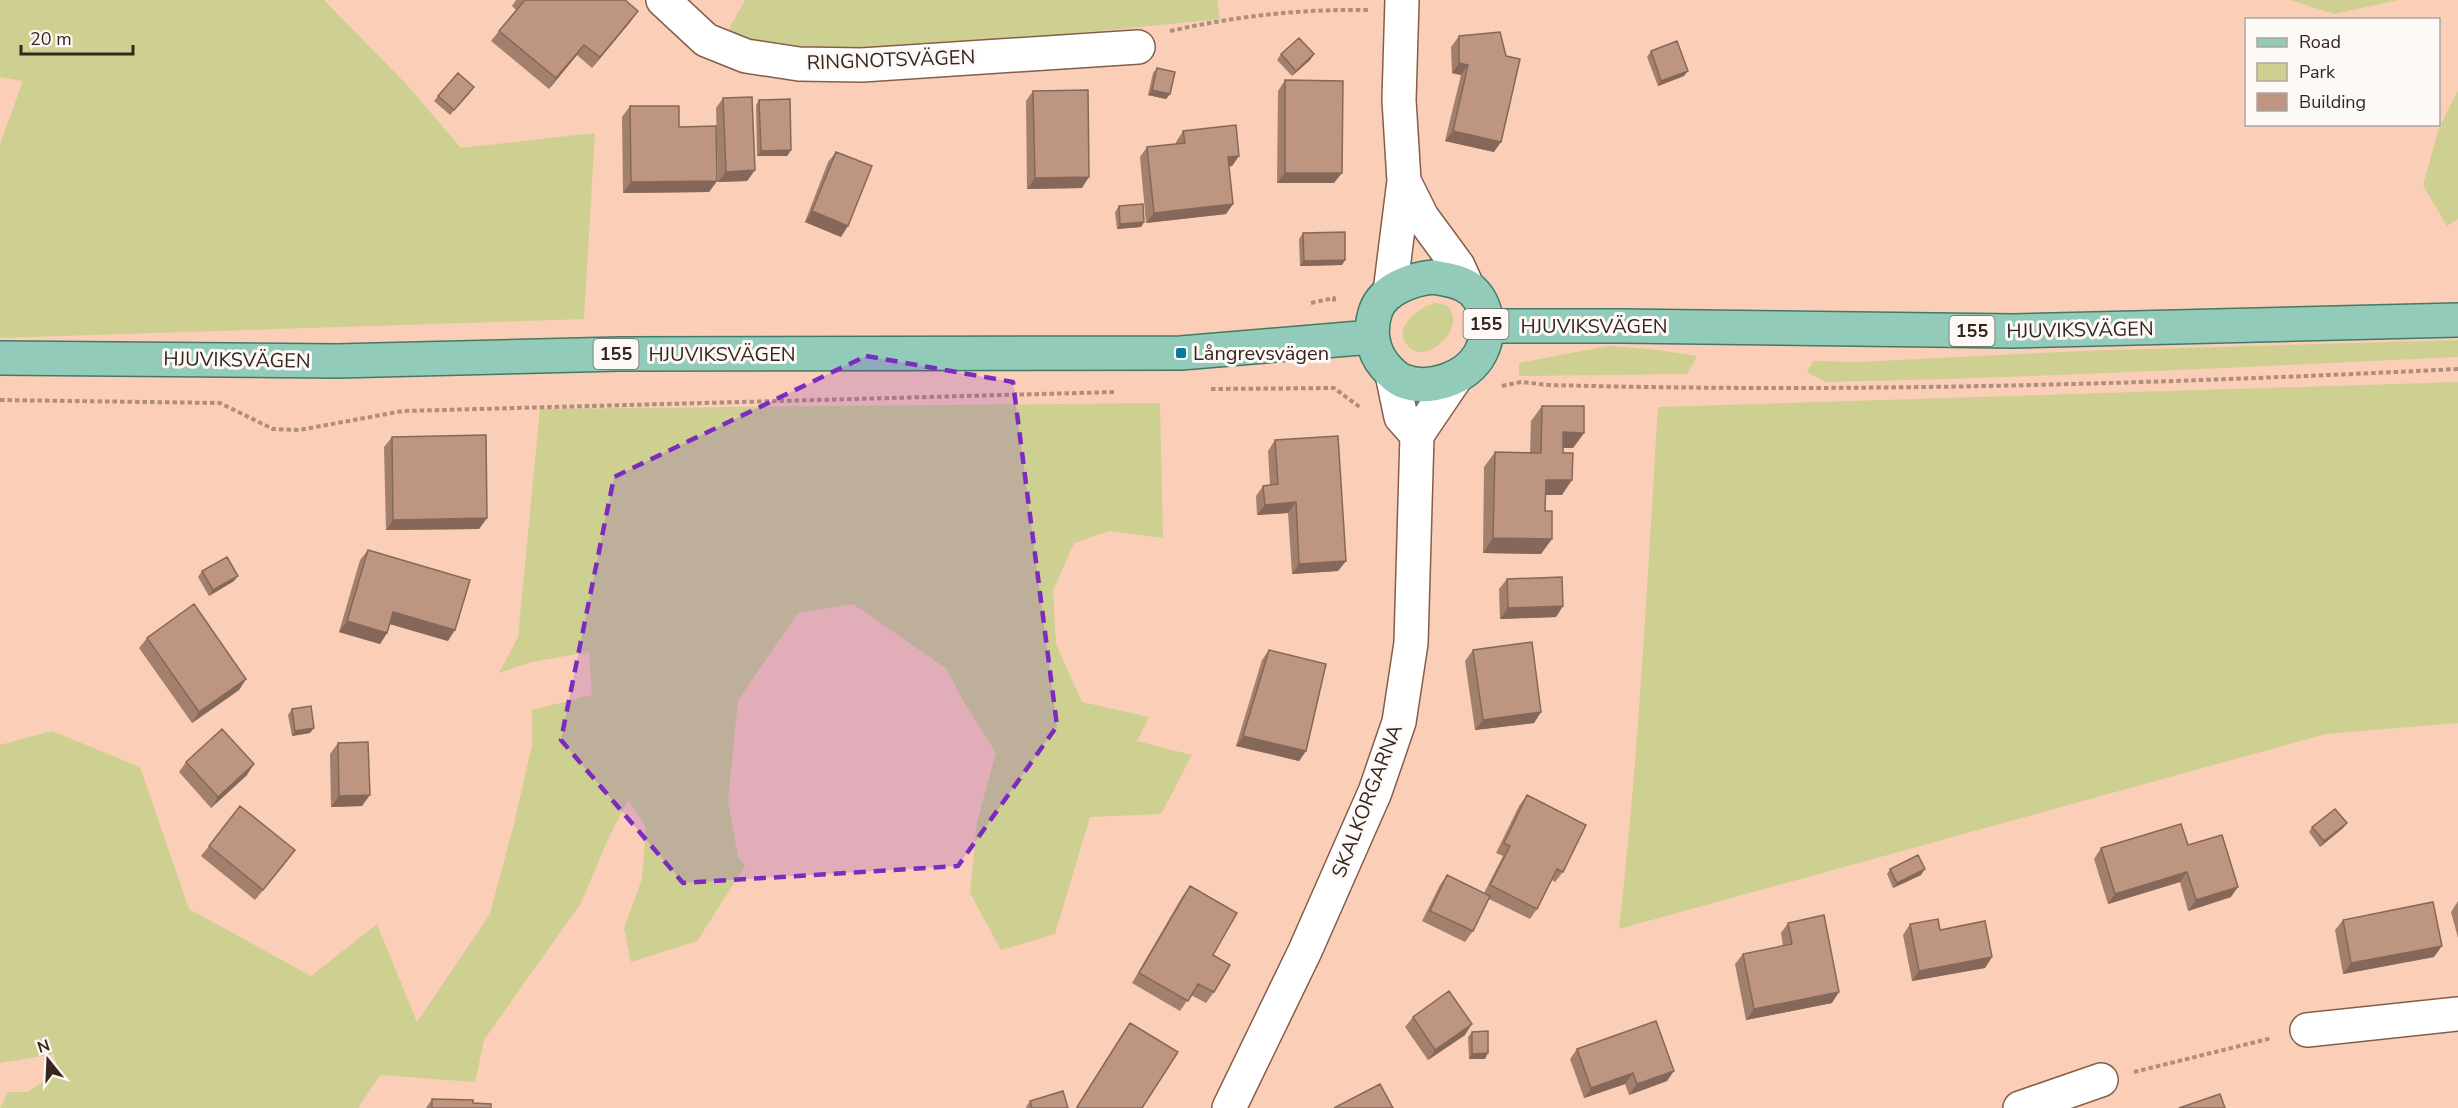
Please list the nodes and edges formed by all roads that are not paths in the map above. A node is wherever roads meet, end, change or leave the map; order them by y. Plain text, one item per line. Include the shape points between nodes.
1 (663, 0) edge
2 (1402, 5) edge
3 (1138, 47) road end
4 (1404, 181) junction
5 (1467, 286) junction
6 (1390, 292) junction
7 (2458, 320) edge
8 (1486, 326) junction
9 (1372, 336) junction
10 (0, 358) edge
11 (1392, 374) junction
12 (1457, 376) junction
13 (1417, 435) junction
14 (2458, 1014) edge
15 (2307, 1030) road end
16 (2101, 1080) road end
17 (1229, 1108) edge
18 (2020, 1108) edge

1 - 3 street, RINGNOTSVÄGEN via 706,39 746,56 799,64 862,65
2 - 4 street via 1399,99
4 - 5 street via 1422,217 1458,266
4 - 6 street
5 - 6 main road, 155 via 1452,279 1426,278
5 - 8 main road, 155 via 1479,297
6 - 9 main road via 1378,305
7 - 8 main road, HJUVIKSVÄGEN / 155 via 2013,332
8 - 12 main road, 155 via 1479,356
9 - 10 main road, HJUVIKSVÄGEN / 155 via 1181,353 619,354 337,361
9 - 11 main road via 1378,358
11 - 12 main road, 155 via 1402,381 1424,384
11 - 13 street via 1401,417
12 - 13 street
13 - 17 street, SKALKORGARNA via 1411,643 1399,722 1370,803 1305,951
14 - 15 street
16 - 18 street

